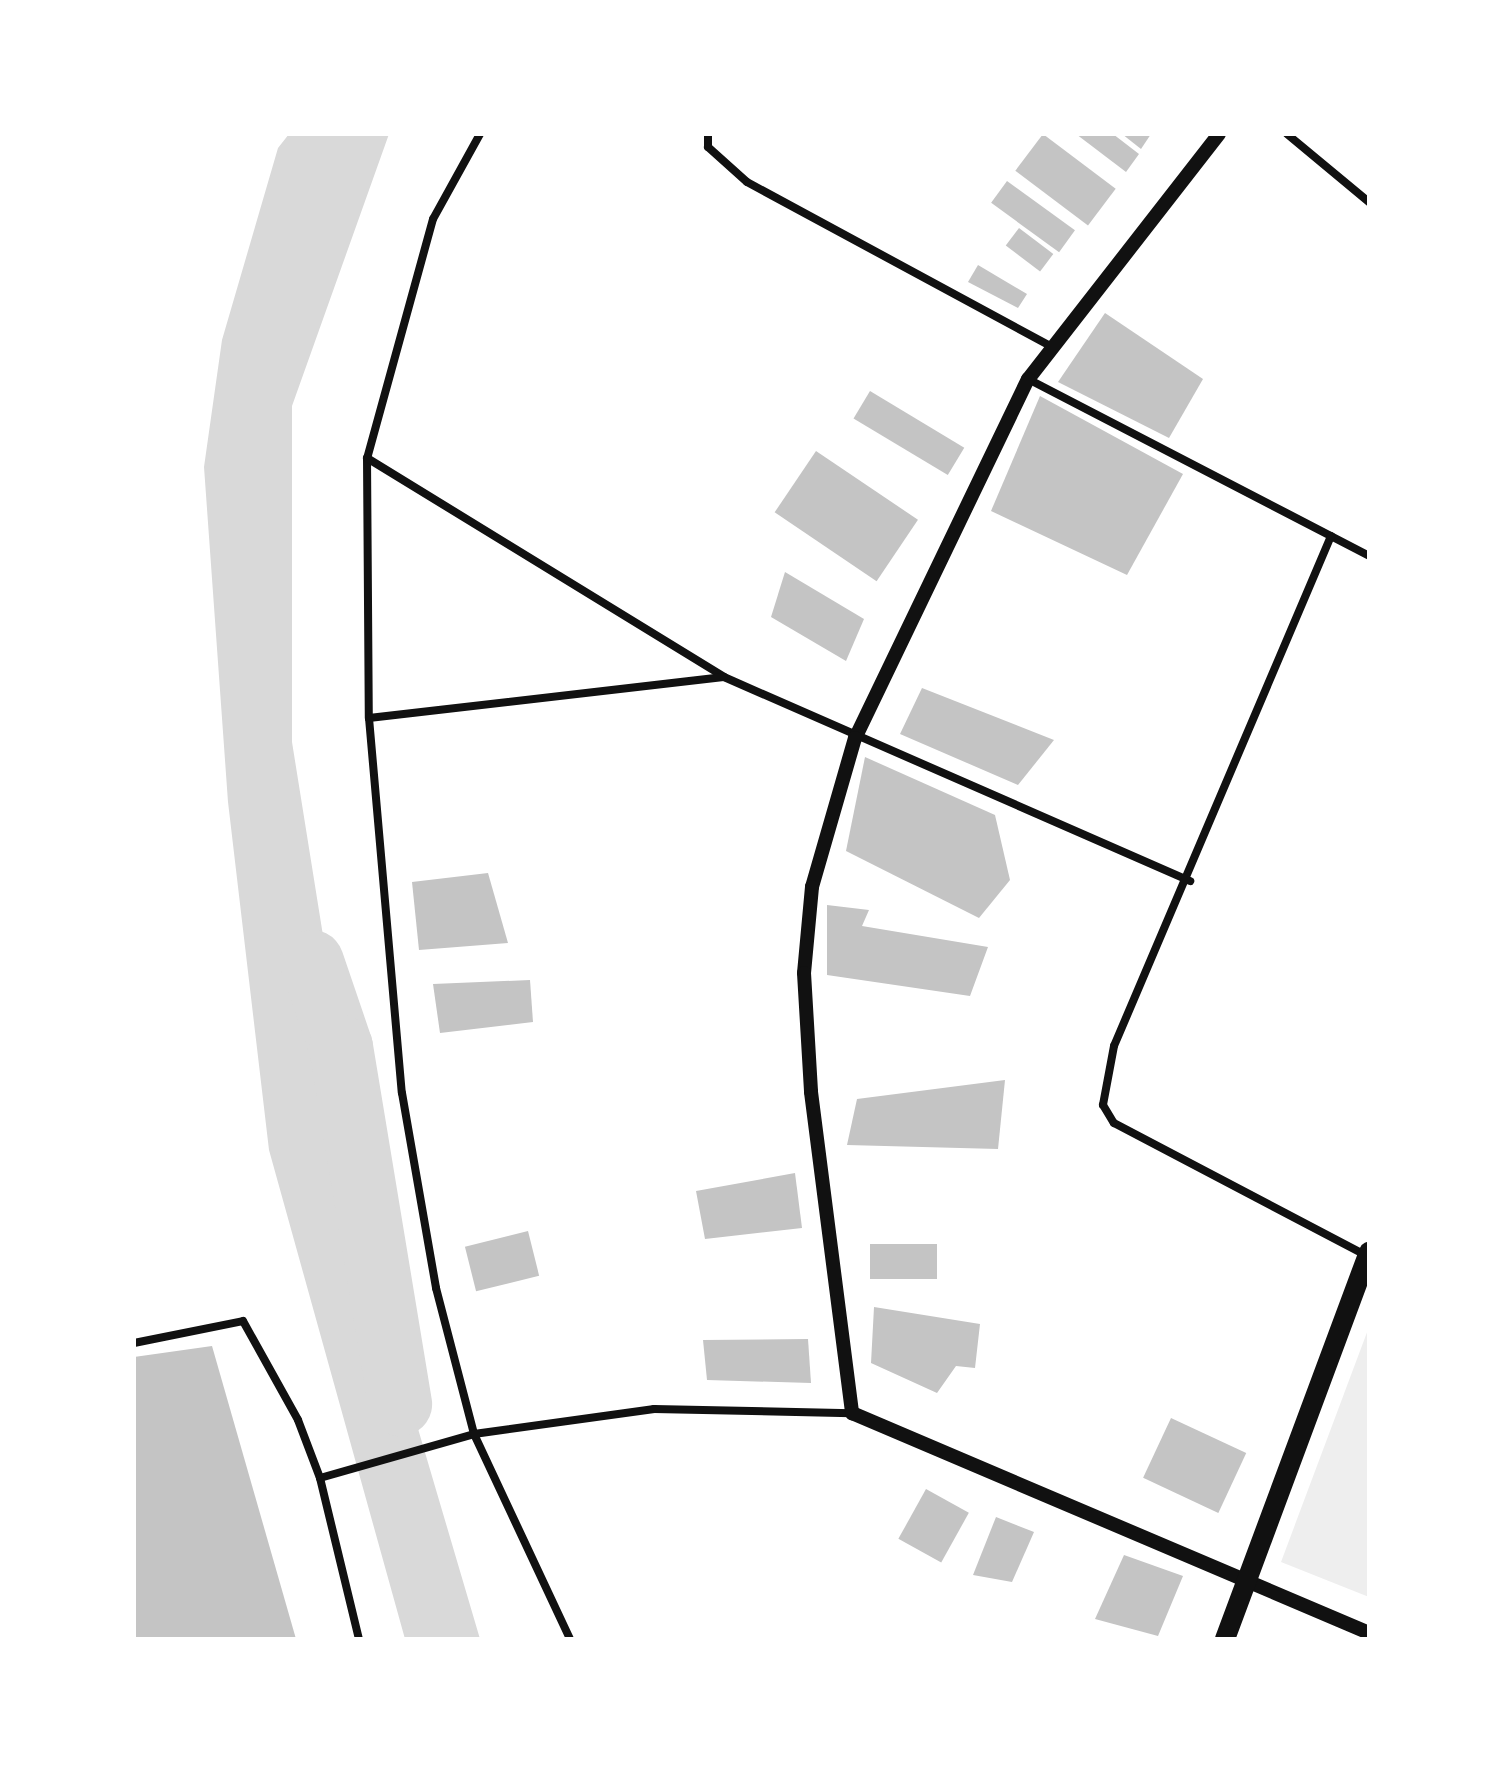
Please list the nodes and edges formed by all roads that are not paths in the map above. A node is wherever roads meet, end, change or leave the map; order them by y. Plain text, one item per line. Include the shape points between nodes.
1 (480, 134) edge
2 (708, 134) edge
3 (1219, 134) edge
4 (1287, 134) edge
5 (1369, 202) edge
6 (1052, 347) junction
7 (1028, 379) junction
8 (367, 458) junction
9 (1331, 536) junction
10 (1369, 556) edge
11 (724, 677) junction
12 (369, 718) junction
13 (855, 738) junction
14 (1190, 881) junction
15 (1368, 1254) edge
16 (134, 1343) edge
17 (852, 1413) junction
18 (474, 1434) junction
19 (320, 1478) junction
20 (1248, 1581) junction
21 (1369, 1633) edge
22 (359, 1639) edge
23 (570, 1639) edge
24 (1225, 1639) edge

1 - 8 street via 433,219
2 - 6 street via 708,147 725,167
3 - 6 street
4 - 5 street
6 - 7 street
7 - 9 street
7 - 13 street
8 - 11 street
8 - 12 street
9 - 10 street
9 - 14 street
11 - 12 street
11 - 13 street
12 - 18 street via 402,1093 436,1288
13 - 14 street
13 - 17 street via 812,887 804,973 811,1092
14 - 15 street via 1114,1046 1103,1105 1114,1123
15 - 20 main road
16 - 19 street via 243,1321 298,1420
17 - 18 street via 654,1409
17 - 20 street
18 - 19 street
18 - 23 street
19 - 22 street
20 - 21 street
20 - 24 main road

